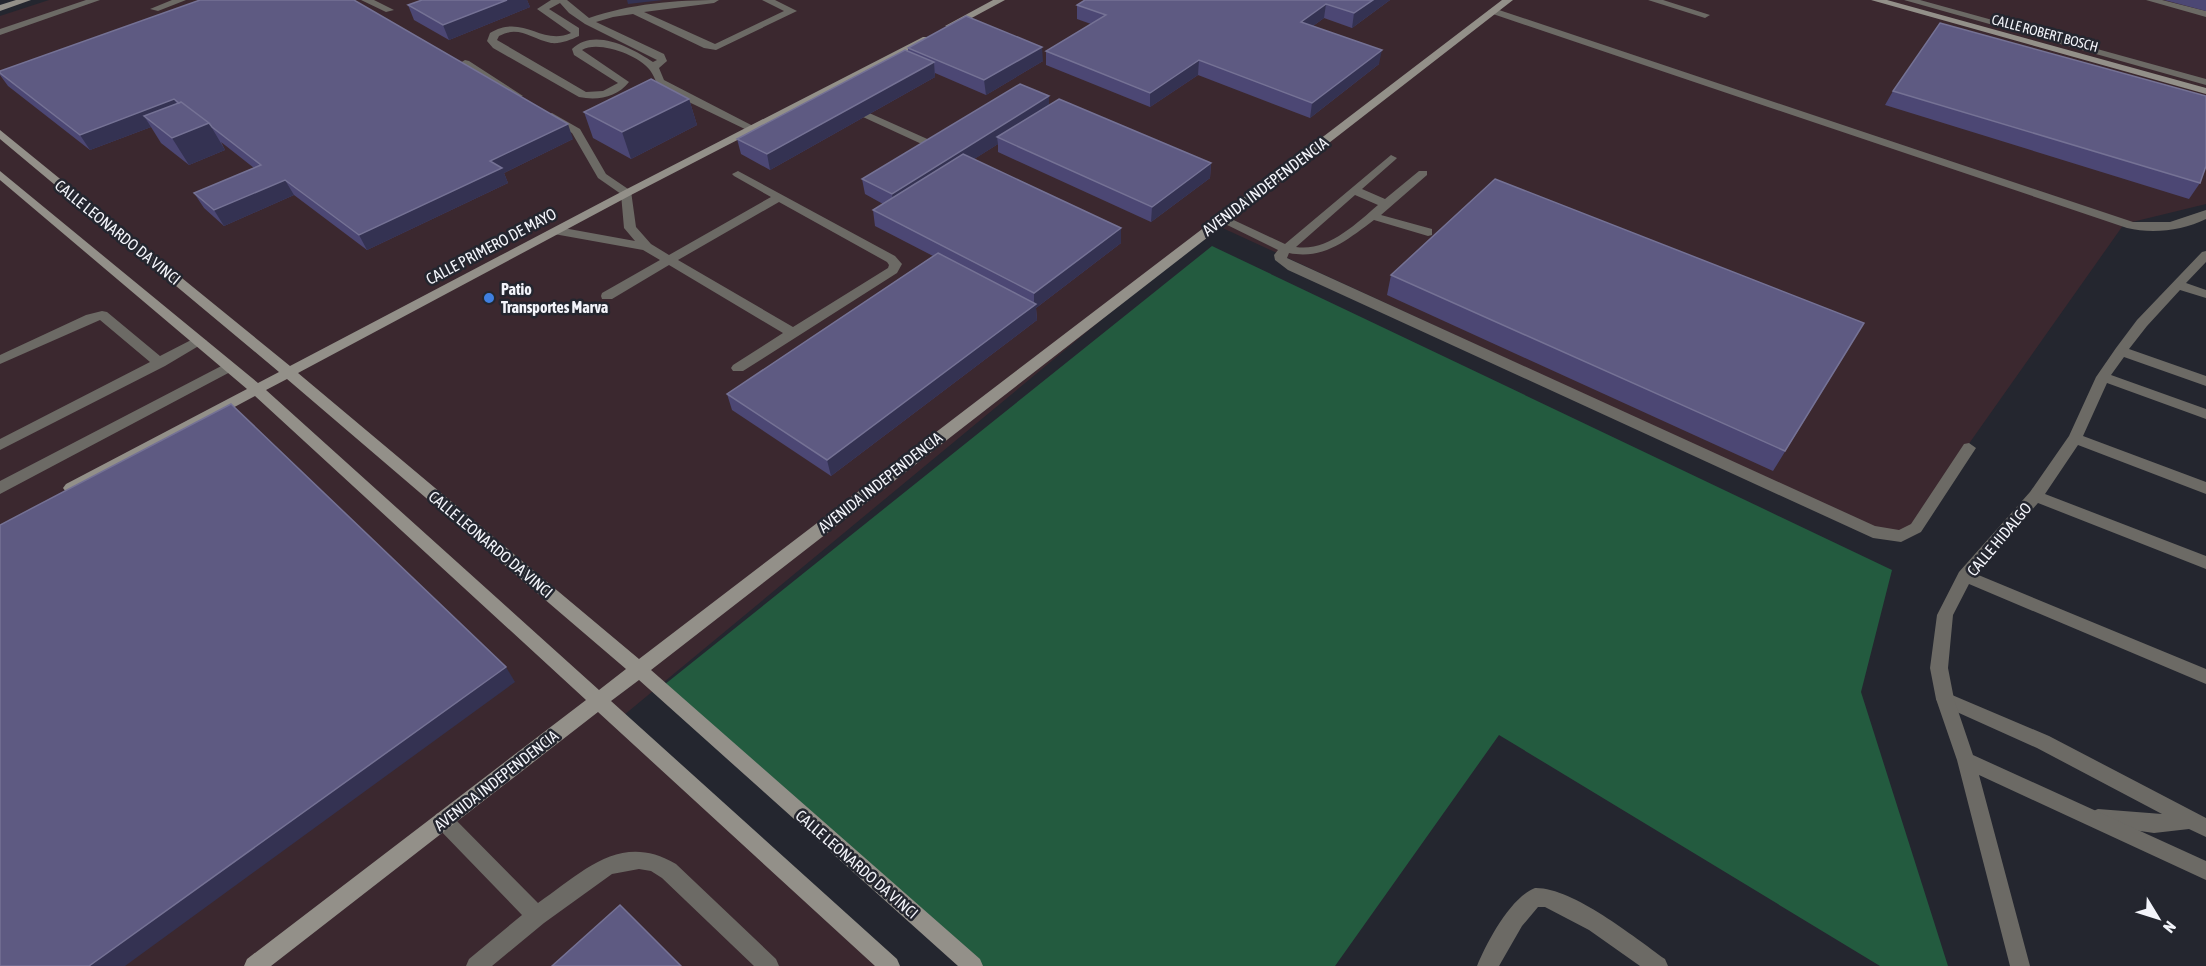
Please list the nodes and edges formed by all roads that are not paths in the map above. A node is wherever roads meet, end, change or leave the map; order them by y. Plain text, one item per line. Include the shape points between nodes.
1 (26, 0) edge
2 (95, 0) edge
3 (181, 0) edge
4 (366, 0) edge
5 (560, 0) edge
6 (714, 0) edge
7 (767, 0) edge
8 (1000, 0) edge
9 (1508, 0) edge
10 (1653, 0) edge
11 (1876, 0) edge
12 (1909, 0) edge
13 (2151, 0) edge
14 (0, 8) edge
15 (155, 9) dead end
16 (389, 10) dead end
17 (634, 11) junction
18 (1494, 11) junction
19 (2206, 14) edge
20 (1705, 15) dead end
21 (588, 22) junction
22 (0, 32) edge
23 (465, 63) edge
24 (653, 67) junction
25 (2206, 81) edge
26 (2206, 91) edge
27 (821, 93) junction
28 (525, 100) edge
29 (838, 101) edge
30 (545, 112) edge
31 (867, 115) edge
32 (751, 129) junction
33 (0, 133) edge
34 (930, 144) edge
35 (1391, 158) dead end
36 (1423, 173) dead end
37 (0, 174) edge
38 (738, 174) dead end
39 (1354, 190) junction
40 (627, 193) junction
41 (779, 197) junction
42 (1386, 204) junction
43 (2206, 214) edge
44 (1372, 216) junction
45 (1221, 219) junction
46 (558, 231) junction
47 (1428, 232) dead end
48 (647, 248) junction
49 (1286, 249) junction
50 (2206, 255) edge
51 (670, 261) junction
52 (2178, 285) junction
53 (2206, 294) edge
54 (607, 296) dead end
55 (791, 332) junction
56 (200, 341) junction
57 (2121, 351) junction
58 (0, 360) edge
59 (160, 363) junction
60 (229, 367) junction
61 (738, 368) dead end
62 (289, 373) junction
63 (2103, 377) junction
64 (2206, 381) edge
65 (256, 390) junction
66 (2206, 414) edge
67 (2075, 438) junction
68 (0, 445) edge
69 (1969, 448) dead end
70 (0, 488) edge
71 (2206, 488) edge
72 (62, 493) edge
73 (2035, 496) junction
74 (2206, 563) edge
75 (1965, 576) junction
76 (638, 669) junction
77 (2206, 677) edge
78 (1945, 699) junction
79 (599, 700) junction
80 (1966, 760) junction
81 (2091, 818) junction
82 (443, 820) junction
83 (2198, 824) edge
84 (2206, 871) edge
85 (537, 916) junction
86 (254, 966) edge
87 (477, 966) edge
88 (769, 966) edge
89 (890, 966) edge
90 (973, 966) edge
91 (1488, 966) edge
92 (1658, 966) edge
93 (2020, 966) edge

1 - 14 main road
2 - 22 street
3 - 15 street
4 - 16 street
5 - 21 street
5 - 24 street via 542,9 576,30 576,34 563,40 549,40 514,27 493,35 492,41 583,95 604,94 624,82 578,53 584,43 604,42
6 - 17 street
7 - 17 street via 791,12 716,47
8 - 27 main road, CALLE PRIMERO DE MAYO
9 - 18 main road, AVENIDA INDEPENDENCIA
10 - 20 street
11 - 26 main road, CALLE ROBERT BOSCH
12 - 25 street
13 - 19 street
17 - 21 street
18 - 43 street via 2131,225 2167,225
18 - 45 main road, AVENIDA INDEPENDENCIA
21 - 24 street via 660,56 662,60
23 - 28 street
24 - 32 street via 665,86
27 - 29 street
27 - 32 main road, CALLE PRIMERO DE MAYO
30 - 40 street via 576,131 602,176
31 - 34 street
32 - 40 main road, CALLE PRIMERO DE MAYO
33 - 62 main road, CALLE LEONARDO DA VINCI
35 - 39 street
36 - 42 street
37 - 56 main road, CALLE LEONARDO DA VINCI
38 - 41 street
39 - 42 street
39 - 49 street
40 - 46 main road, CALLE PRIMERO DE MAYO
40 - 48 street via 630,228
41 - 51 street
41 - 55 street via 896,264 893,270
42 - 44 street
44 - 47 street
44 - 49 street via 1325,250 1307,254
45 - 49 street
45 - 76 main road, AVENIDA INDEPENDENCIA
46 - 48 street
46 - 62 main road, CALLE PRIMERO DE MAYO
48 - 51 street
49 - 69 street via 1281,260 1292,267 1873,532 1900,536 1916,528
50 - 52 street
51 - 54 street
51 - 55 street
52 - 53 street
52 - 57 street, CALLE HIDALGO
55 - 61 street
56 - 59 street
56 - 60 main road, CALLE LEONARDO DA VINCI
57 - 63 street, CALLE HIDALGO
57 - 64 street
58 - 59 street via 102,315
59 - 68 street
60 - 65 main road, CALLE LEONARDO DA VINCI
60 - 70 street
62 - 65 main road, CALLE PRIMERO DE MAYO
62 - 76 main road, CALLE LEONARDO DA VINCI
63 - 66 street
63 - 67 street, CALLE HIDALGO
65 - 72 main road, CALLE PRIMERO DE MAYO
65 - 79 main road, CALLE LEONARDO DA VINCI
67 - 71 street
67 - 73 street, CALLE HIDALGO
73 - 74 street
73 - 75 street, CALLE HIDALGO
75 - 77 street
75 - 78 street, CALLE HIDALGO via 1945,615 1939,668
76 - 79 main road, AVENIDA INDEPENDENCIA
76 - 90 main road, CALLE LEONARDO DA VINCI
78 - 80 street, CALLE HIDALGO
78 - 83 street via 2043,742
79 - 82 main road, AVENIDA INDEPENDENCIA
79 - 89 main road, CALLE LEONARDO DA VINCI
80 - 81 street
80 - 93 street, CALLE HIDALGO
81 - 83 street
81 - 84 street
82 - 85 street
82 - 86 main road, AVENIDA INDEPENDENCIA
85 - 87 street
85 - 88 street via 608,866 626,861 654,862 669,871
91 - 92 street via 1528,903 1544,896 1556,899

